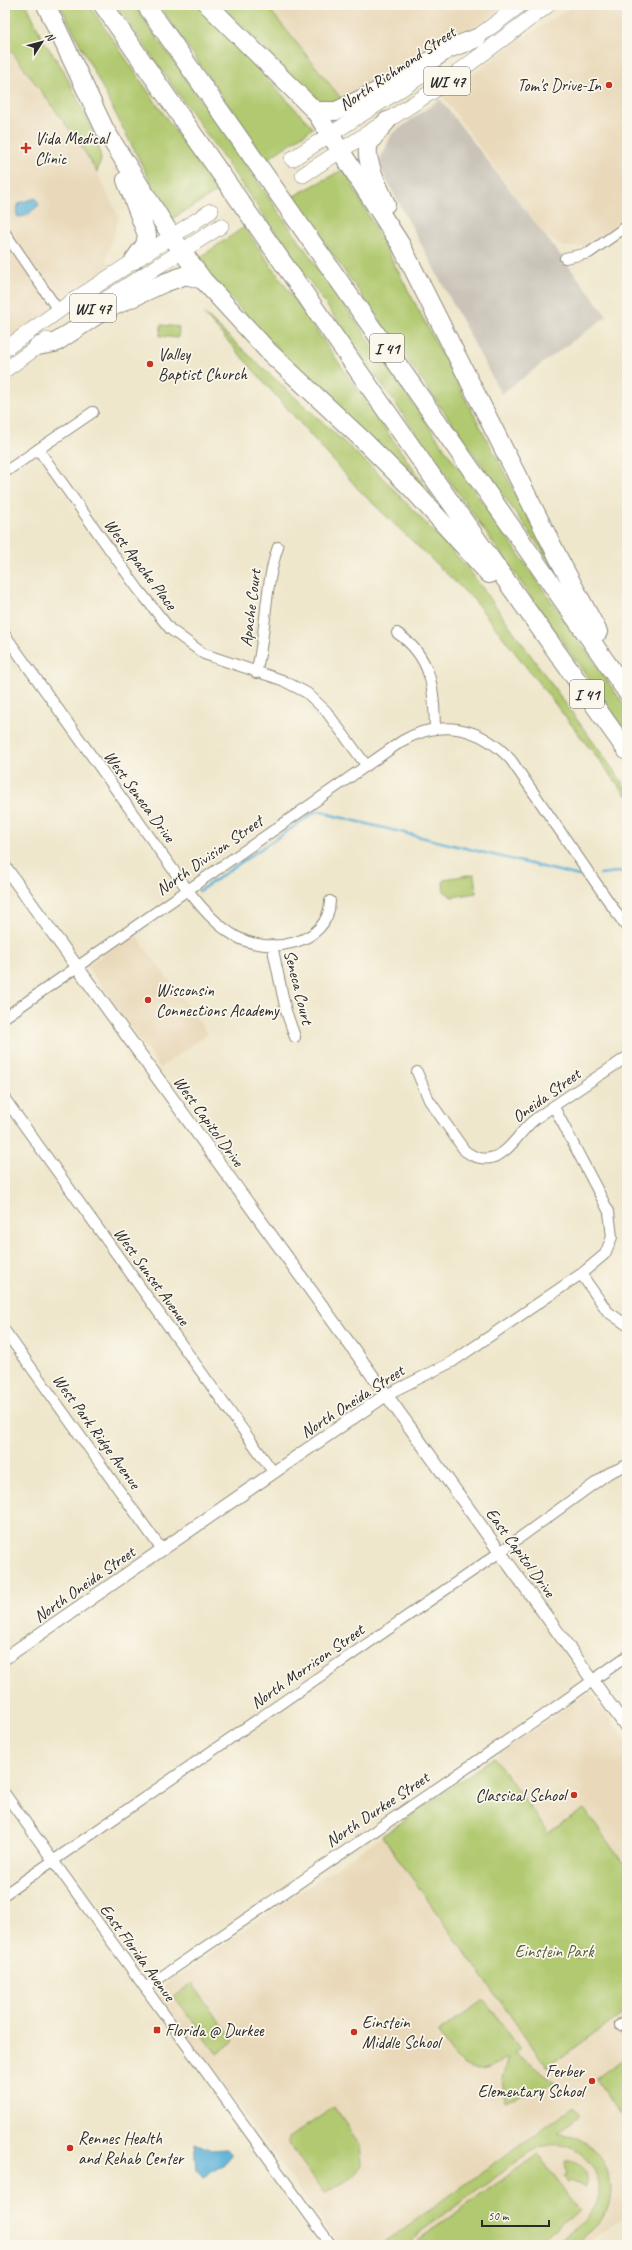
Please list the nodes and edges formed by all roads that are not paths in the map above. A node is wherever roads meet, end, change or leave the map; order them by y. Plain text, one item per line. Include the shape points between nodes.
1 (46, 5) edge
2 (103, 5) edge
3 (146, 5) edge
4 (208, 5) edge
5 (520, 5) edge
6 (548, 5) edge
7 (477, 38) junction
8 (315, 111) junction
9 (387, 122) junction
10 (105, 130) junction
11 (331, 134) junction
12 (341, 150) junction
13 (292, 159) dead end
14 (302, 174) dead end
15 (211, 211) dead end
16 (221, 226) dead end
17 (627, 226) edge
18 (5, 233) edge
19 (177, 244) junction
20 (401, 244) junction
21 (565, 258) dead end
22 (134, 260) junction
23 (203, 280) junction
24 (58, 310) junction
25 (38, 346) junction
26 (5, 349) edge
27 (5, 370) edge
28 (93, 412) dead end
29 (38, 449) junction
30 (5, 472) edge
31 (278, 547) dead end
32 (397, 633) dead end
33 (5, 635) edge
34 (546, 636) junction
35 (256, 673) junction
36 (627, 679) edge
37 (627, 692) edge
38 (435, 728) junction
39 (627, 751) edge
40 (366, 765) junction
41 (5, 867) edge
42 (187, 889) junction
43 (330, 901) dead end
44 (627, 928) edge
45 (272, 945) junction
46 (77, 967) junction
47 (5, 1017) edge
48 (296, 1037) dead end
49 (627, 1057) edge
50 (417, 1072) dead end
51 (5, 1099) edge
52 (554, 1107) junction
53 (581, 1274) junction
54 (627, 1325) edge
55 (5, 1331) edge
56 (386, 1395) junction
57 (627, 1465) edge
58 (274, 1473) junction
59 (162, 1550) junction
60 (500, 1552) junction
61 (627, 1656) edge
62 (5, 1658) edge
63 (593, 1681) junction
64 (627, 1728) edge
65 (5, 1794) edge
66 (53, 1860) junction
67 (5, 1894) edge
68 (145, 1988) junction
69 (331, 2245) edge

1 - 10 highway
2 - 34 highway, I 41 via 410,446
3 - 37 highway, I 41
4 - 8 highway
5 - 7 main road, North Richmond Street / WI 47
6 - 9 main road, WI 47 via 473,62
7 - 8 highway via 448,49 400,80 336,111
7 - 11 main road, North Richmond Street / WI 47 via 409,86
8 - 11 highway
9 - 12 main road, WI 47
9 - 20 highway via 370,143 368,154 371,168
10 - 19 highway
10 - 22 highway via 146,232 145,244
11 - 12 highway
11 - 13 main road, North Richmond Street / WI 47
12 - 14 main road, WI 47
12 - 20 highway
15 - 19 main road, WI 47
16 - 19 main road, WI 47
17 - 21 street via 589,253
18 - 24 street
19 - 22 main road, WI 47
19 - 23 highway
19 - 25 main road, WI 47
20 - 36 highway via 588,616
22 - 24 main road, WI 47
23 - 25 highway via 186,275 164,283 103,311 55,343
23 - 34 highway via 269,352 414,491 499,586 525,622
24 - 26 main road, WI 47
25 - 27 main road, WI 47
28 - 29 street
29 - 30 street
29 - 35 street, West Apache Place via 170,629 204,654
31 - 35 street, Apache Court via 270,572 263,639
32 - 38 street via 416,647 428,673
33 - 42 street, West Seneca Drive
34 - 39 highway, I 41
35 - 40 street, West Apache Place via 282,680 312,697 326,711
38 - 40 street, North Division Street via 413,735
38 - 44 street via 469,731 499,747 511,760
40 - 42 street, North Division Street
41 - 46 street, West Capitol Drive
42 - 45 street, West Seneca Drive via 213,920 226,930 253,943
42 - 46 street, North Division Street
43 - 45 street, West Seneca Drive via 326,922 318,930 299,941
45 - 48 street, Seneca Court via 286,1011
46 - 47 street, North Division Street
46 - 56 street, West Capitol Drive
49 - 52 street, Oneida Street
50 - 52 street, Oneida Street via 429,1100 465,1151 474,1157 495,1157 505,1150 523,1129
51 - 58 street, West Sunset Avenue
52 - 53 street, North Oneida Street via 609,1212 612,1225 612,1237 605,1254
53 - 54 street via 608,1312
53 - 56 street, North Oneida Street via 452,1362
55 - 59 street, West Park Ridge Avenue
56 - 58 street, North Oneida Street
56 - 60 street, East Capitol Drive
57 - 60 street, North Morrison Street via 609,1474
58 - 59 street, North Oneida Street
59 - 62 street, North Oneida Street
60 - 63 street, East Capitol Drive
60 - 66 street, North Morrison Street
61 - 63 street, North Durkee Street
63 - 64 street, East Capitol Drive
63 - 68 street, North Durkee Street
65 - 66 street, East Florida Avenue
66 - 67 street, North Morrison Street
66 - 68 street, East Florida Avenue
68 - 69 street, East Florida Avenue

